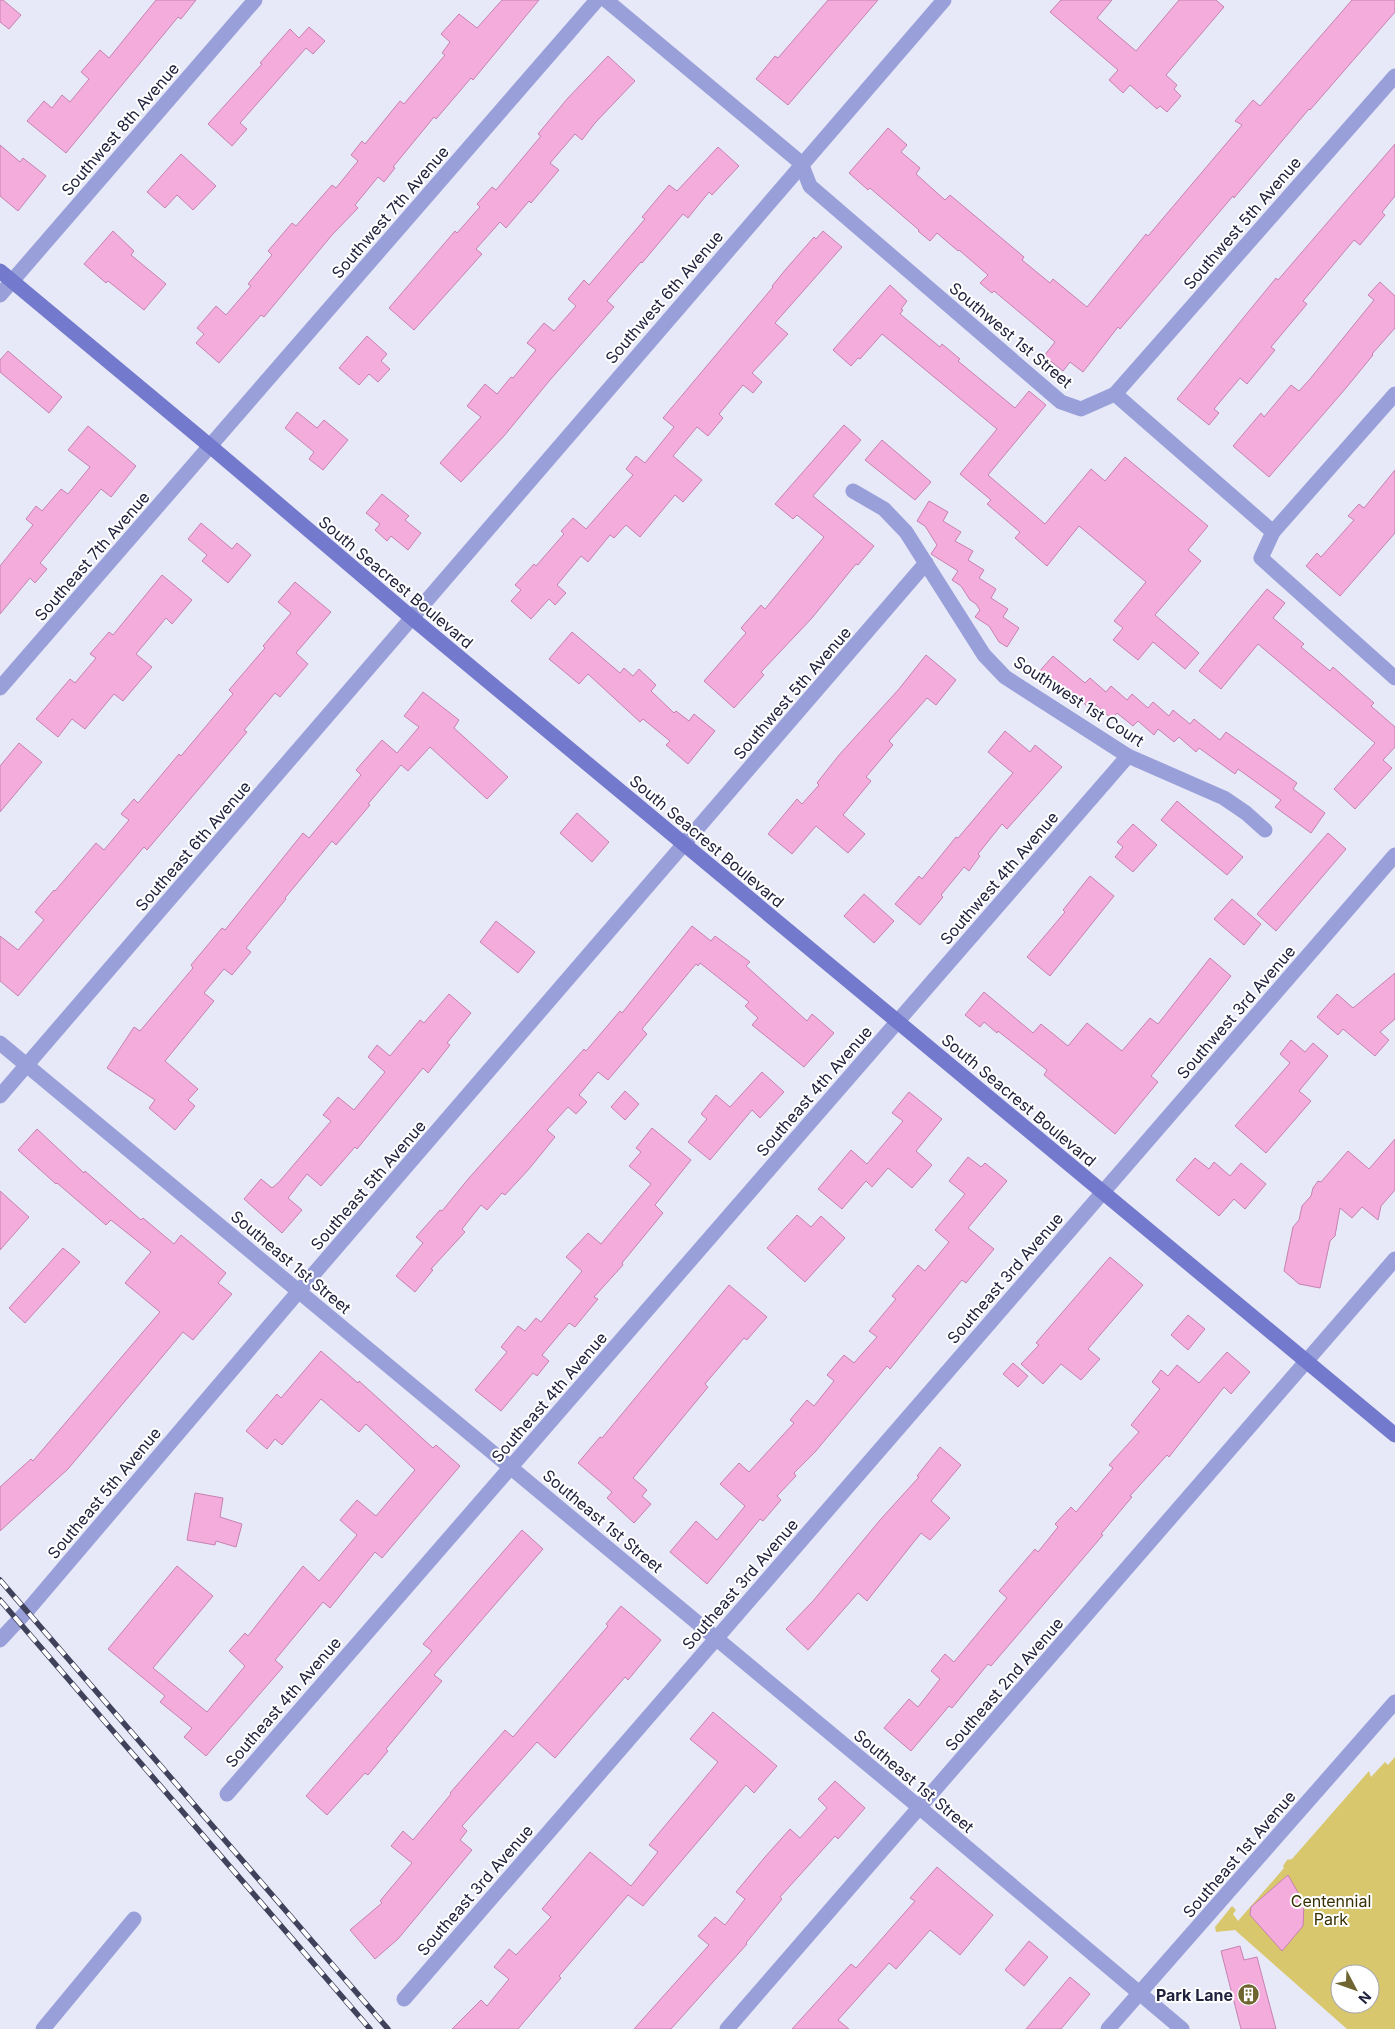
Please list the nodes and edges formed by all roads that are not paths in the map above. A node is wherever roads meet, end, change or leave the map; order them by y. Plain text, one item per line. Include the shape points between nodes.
1 (255, 0) edge
2 (597, 0) edge
3 (606, 0) edge
4 (944, 0) edge
5 (1395, 76) edge
6 (802, 163) junction
7 (6, 276) edge
8 (0, 295) edge
9 (1115, 394) junction
10 (1395, 394) edge
11 (210, 446) junction
12 (853, 491) dead end
13 (1273, 532) junction
14 (926, 563) junction
15 (412, 618) junction
16 (1395, 678) edge
17 (0, 688) edge
18 (1128, 756) junction
19 (1265, 830) dead end
20 (684, 845) junction
21 (1395, 854) edge
22 (897, 1022) junction
23 (0, 1043) edge
24 (27, 1066) junction
25 (0, 1096) edge
26 (1103, 1192) junction
27 (1395, 1259) edge
28 (299, 1291) junction
29 (1306, 1361) junction
30 (1395, 1434) edge
31 (511, 1468) junction
32 (716, 1639) junction
33 (0, 1640) edge
34 (1395, 1702) edge
35 (227, 1794) dead end
36 (920, 1808) junction
37 (134, 1919) dead end
38 (1139, 1994) junction
39 (404, 1999) dead end
40 (43, 2029) edge
41 (727, 2029) edge
42 (1108, 2029) edge
43 (1182, 2029) edge

1 - 7 street, Southwest 8th Avenue
2 - 11 street, Southwest 7th Avenue
3 - 6 street
4 - 6 street, Southwest 6th Avenue
5 - 9 street, Southwest 5th Avenue
6 - 9 street, Southwest 1st Street via 810,186 1060,402 1081,409
6 - 15 street, Southwest 6th Avenue
7 - 8 street, Southwest 8th Avenue
7 - 11 street, South Seacrest Boulevard
9 - 13 street
10 - 13 street
11 - 15 street, South Seacrest Boulevard
11 - 17 street, Southeast 7th Avenue
12 - 14 street, Southwest 1st Court via 871,500 895,520
13 - 16 street via 1261,558
14 - 18 street, Southwest 1st Court via 984,655 1006,677
14 - 20 street, Southwest 5th Avenue
15 - 20 street, South Seacrest Boulevard
15 - 24 street, Southeast 6th Avenue
18 - 19 street, Southwest 1st Court via 1224,798
18 - 22 street, Southwest 4th Avenue
20 - 22 street, South Seacrest Boulevard
20 - 28 street, Southeast 5th Avenue
21 - 26 street, Southwest 3rd Avenue
22 - 26 street, South Seacrest Boulevard
22 - 31 street, Southeast 4th Avenue
23 - 24 street, Southeast 1st Street
24 - 25 street, Southeast 6th Avenue
24 - 28 street, Southeast 1st Street
26 - 29 street, South Seacrest Boulevard
26 - 32 street, Southeast 3rd Avenue
27 - 29 street, Southeast 2nd Avenue
28 - 31 street, Southeast 1st Street
28 - 33 street, Southeast 5th Avenue
29 - 30 street, South Seacrest Boulevard
29 - 36 street, Southeast 2nd Avenue
31 - 32 street, Southeast 1st Street
31 - 35 street, Southeast 4th Avenue
32 - 36 street, Southeast 1st Street
32 - 39 street, Southeast 3rd Avenue
34 - 38 street, Southeast 1st Avenue
36 - 38 street, Southeast 1st Street
36 - 41 street, Southeast 2nd Avenue
37 - 40 street
38 - 42 street, Southeast 1st Avenue
38 - 43 street, Southeast 1st Street

